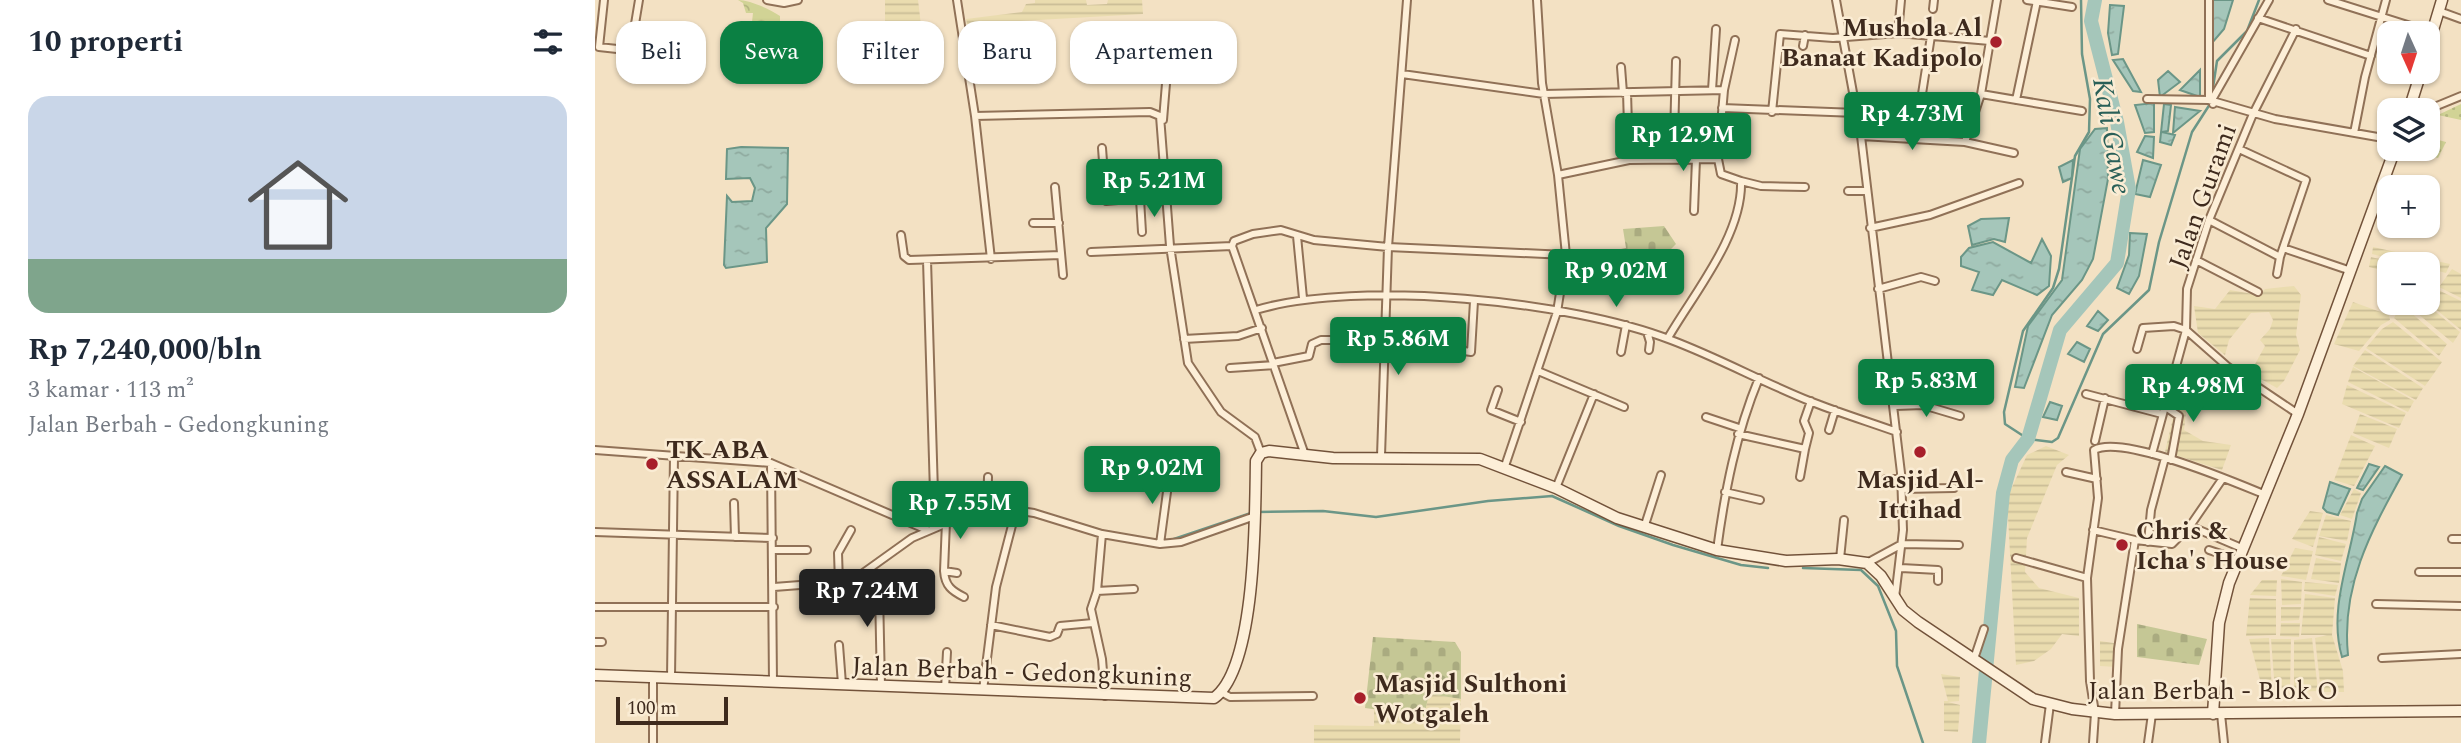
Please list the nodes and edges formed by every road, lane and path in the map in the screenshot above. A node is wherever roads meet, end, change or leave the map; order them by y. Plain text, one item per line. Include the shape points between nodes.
1 (604, 0) edge
2 (639, 0) edge
3 (767, 0) edge
4 (798, 0) edge
5 (957, 0) edge
6 (1407, 0) edge
7 (1537, 0) edge
8 (1836, 0) edge
9 (1901, 0) edge
10 (1934, 0) edge
11 (1997, 0) edge
12 (2027, 0) edge
13 (2209, 0) edge
14 (2269, 0) edge
15 (2328, 0) edge
16 (2386, 0) edge
17 (2442, 0) edge
18 (2036, 1) edge
19 (2072, 6) dead end
20 (1933, 9) dead end
21 (2439, 11) junction
22 (2258, 18) junction
23 (2381, 18) junction
24 (2461, 19) edge
25 (2391, 21) edge
26 (2436, 21) edge
27 (1716, 29) dead end
28 (2296, 29) junction
29 (1898, 33) junction
30 (1804, 35) junction
31 (1931, 36) junction
32 (1843, 37) junction
33 (1735, 40) dead end
34 (1990, 41) junction
35 (1803, 46) dead end
36 (597, 48) edge
37 (2371, 56) junction
38 (1676, 61) dead end
39 (1621, 67) dead end
40 (1402, 74) junction
41 (1166, 84) edge
42 (1711, 90) junction
43 (1724, 90) junction
44 (1677, 91) junction
45 (1625, 92) junction
46 (1544, 94) junction
47 (1981, 94) junction
48 (2461, 96) edge
49 (2147, 99) dead end
50 (2016, 100) junction
51 (2211, 102) junction
52 (2440, 105) edge
53 (1722, 108) junction
54 (2082, 111) dead end
55 (1772, 112) junction
56 (1857, 113) junction
57 (2253, 114) junction
58 (975, 116) junction
59 (1163, 120) junction
60 (2354, 133) junction
61 (1861, 136) junction
62 (1629, 137) junction
63 (2377, 137) edge
64 (1915, 139) junction
65 (1965, 142) junction
66 (1102, 148) dead end
67 (2239, 149) junction
68 (2014, 153) dead end
69 (1696, 159) junction
70 (1719, 159) junction
71 (1629, 160) junction
72 (2391, 161) edge
73 (1103, 175) junction
74 (1558, 175) junction
75 (1741, 181) junction
76 (2018, 183) dead end
77 (1055, 187) dead end
78 (1805, 187) dead end
79 (1848, 191) dead end
80 (1866, 191) junction
81 (1166, 196) junction
82 (1142, 199) junction
83 (1694, 211) dead end
84 (2209, 220) junction
85 (1033, 223) dead end
86 (1059, 223) junction
87 (1870, 228) junction
88 (1142, 232) dead end
89 (901, 235) dead end
90 (1297, 236) junction
91 (1170, 246) junction
92 (1232, 246) junction
93 (1388, 247) junction
94 (2283, 248) junction
95 (1091, 252) dead end
96 (1061, 255) junction
97 (1566, 255) junction
98 (2280, 257) junction
99 (991, 259) junction
100 (927, 260) junction
101 (2196, 260) junction
102 (2351, 271) junction
103 (2277, 274) dead end
104 (1063, 275) dead end
105 (1935, 281) dead end
106 (1878, 289) junction
107 (2258, 292) dead end
108 (1387, 296) junction
109 (1303, 298) junction
110 (1473, 301) junction
111 (1256, 310) junction
112 (1557, 312) junction
113 (1626, 325) junction
114 (1262, 328) junction
115 (2186, 330) junction
116 (1647, 332) junction
117 (1668, 338) junction
118 (1184, 339) junction
119 (1385, 340) junction
120 (2137, 349) dead end
121 (1649, 350) dead end
122 (1621, 352) dead end
123 (1273, 364) junction
124 (1230, 368) dead end
125 (1538, 371) junction
126 (1759, 378) junction
127 (1498, 390) dead end
128 (1594, 394) junction
129 (2086, 394) dead end
130 (2105, 398) junction
131 (1811, 401) junction
132 (1895, 406) junction
133 (1624, 407) dead end
134 (1835, 410) junction
135 (2163, 410) junction
136 (2298, 414) junction
137 (1960, 416) dead end
138 (1706, 417) dead end
139 (1521, 422) junction
140 (1829, 430) dead end
141 (1739, 431) junction
142 (1897, 432) junction
143 (2095, 441) dead end
144 (1805, 449) junction
145 (595, 450) edge
146 (1261, 453) junction
147 (2152, 454) junction
148 (1305, 455) junction
149 (674, 456) junction
150 (1381, 456) junction
151 (2168, 459) junction
152 (771, 463) junction
153 (1505, 466) junction
154 (2066, 472) dead end
155 (1661, 475) dead end
156 (988, 477) dead end
157 (1169, 477) dead end
158 (1800, 477) dead end
159 (2223, 478) junction
160 (1886, 479) dead end
161 (1902, 479) junction
162 (2097, 479) junction
163 (1556, 488) junction
164 (1954, 488) dead end
165 (1902, 489) junction
166 (1725, 492) junction
167 (2266, 495) junction
168 (1760, 500) dead end
169 (734, 503) dead end
170 (987, 503) junction
171 (1016, 510) junction
172 (1255, 513) junction
173 (1844, 520) dead end
174 (946, 522) junction
175 (935, 526) junction
176 (2190, 526) junction
177 (1644, 528) junction
178 (851, 530) dead end
179 (927, 530) junction
180 (2093, 530) junction
181 (595, 532) edge
182 (1101, 534) junction
183 (671, 535) junction
184 (735, 537) junction
185 (773, 538) junction
186 (2452, 539) dead end
187 (2461, 539) edge
188 (2135, 540) junction
189 (1161, 541) junction
190 (2148, 542) junction
191 (1902, 544) junction
192 (1959, 545) dead end
193 (2243, 549) junction
194 (773, 550) junction
195 (807, 550) dead end
196 (1717, 550) junction
197 (2209, 550) dead end
198 (2016, 558) dead end
199 (1840, 559) junction
200 (2239, 560) junction
201 (1867, 563) junction
202 (1901, 568) junction
203 (944, 571) junction
204 (2419, 572) dead end
205 (2461, 572) edge
206 (864, 573) junction
207 (957, 573) dead end
208 (2087, 578) junction
209 (1938, 581) dead end
210 (839, 583) junction
211 (774, 587) junction
212 (1134, 589) dead end
213 (1097, 591) junction
214 (964, 597) dead end
215 (1895, 598) junction
216 (2376, 604) dead end
217 (2461, 606) edge
218 (595, 607) edge
219 (673, 607) junction
220 (774, 607) junction
221 (1093, 623) junction
222 (991, 625) junction
223 (1984, 629) dead end
224 (839, 645) dead end
225 (947, 652) dead end
226 (2461, 654) edge
227 (2382, 658) dead end
228 (1975, 660) junction
229 (595, 675) edge
230 (653, 678) junction
231 (671, 678) junction
232 (773, 682) junction
233 (842, 684) junction
234 (881, 686) junction
235 (945, 689) junction
236 (982, 691) junction
237 (1221, 692) junction
238 (1105, 696) junction
239 (1313, 696) dead end
240 (2050, 704) junction
241 (2461, 711) edge
242 (2095, 713) junction
243 (2115, 714) junction
244 (2152, 714) junction
245 (2217, 714) junction
246 (653, 743) edge
247 (2045, 743) edge
248 (2093, 743) edge
249 (2148, 743) edge
250 (2224, 743) edge

1 - 36 street
2 - 36 street via 631,48
3 - 4 street
5 - 58 street
6 - 40 street
7 - 46 street
8 - 32 street
9 - 29 street
10 - 20 street
11 - 34 street
12 - 18 street
13 - 51 street
14 - 22 street
15 - 23 street
16 - 23 street
17 - 21 main road
18 - 19 street
18 - 50 street
21 - 24 street
21 - 26 main road
22 - 28 street
22 - 51 street
23 - 25 street
23 - 37 street
27 - 42 street
28 - 37 street
28 - 57 street, Jalan Gurami
29 - 31 street
29 - 32 street
30 - 32 street
30 - 35 street
30 - 55 street via 1777,36
31 - 34 street
31 - 64 street
32 - 56 street
33 - 43 street
34 - 47 street
37 - 60 street
38 - 44 street
39 - 45 street
40 - 46 street
40 - 93 street
41 - 59 street
42 - 43 street
42 - 44 street
43 - 53 street
44 - 45 street
44 - 62 street via 1674,136
45 - 46 street
45 - 62 street
46 - 74 street
47 - 50 street
47 - 65 street
48 - 52 street
49 - 51 street
50 - 54 street
51 - 57 street
53 - 55 street
53 - 70 street
55 - 56 street
56 - 61 street
57 - 60 street
57 - 67 street, Jalan Gurami
58 - 59 street via 1157,113
58 - 99 street
59 - 81 street
60 - 63 street
61 - 64 street
61 - 80 street
62 - 71 street
64 - 65 street
65 - 68 street
66 - 73 street
67 - 84 street, Jalan Gurami
67 - 94 street via 2305,180
69 - 70 street
69 - 71 street
69 - 83 street
70 - 75 street via 1721,174
71 - 74 street
72 - 102 main road
73 - 82 street via 1106,201
73 - 82 street via 1142,173
74 - 97 street
75 - 78 street
75 - 117 street via 1737,211 1722,251
76 - 87 street via 1930,215
77 - 86 street
79 - 80 street
80 - 87 street
81 - 82 street
81 - 91 street
82 - 88 street
84 - 98 street
84 - 101 street, Jalan Gurami
85 - 86 street
86 - 96 street
87 - 106 street
89 - 100 street via 904,256
90 - 92 street via 1276,230 1240,238
90 - 93 street
90 - 109 street
91 - 92 street
91 - 95 street
91 - 118 street
92 - 111 street
93 - 97 street
93 - 108 street
94 - 98 street
94 - 102 street
96 - 99 street
96 - 104 street
97 - 112 street
98 - 103 street
99 - 100 street
100 - 175 street
101 - 107 street
101 - 115 street, Jalan Gurami via 2187,289
102 - 136 main road
105 - 106 street via 1921,277
106 - 132 street
108 - 109 street
108 - 110 street
108 - 119 street
109 - 111 street
110 - 112 street
110 - 119 street via 1471,352
111 - 114 street
112 - 113 street
112 - 125 street
113 - 116 street
113 - 122 street
114 - 118 street via 1238,335
114 - 123 street
115 - 120 street via 2143,328
115 - 135 street, Jalan Gurami
115 - 136 street via 2228,367
116 - 117 street
116 - 121 street
117 - 126 street
118 - 146 street via 1188,363 1198,379 1227,419 1255,437
119 - 123 street via 1315,341 1309,356
119 - 150 street
123 - 124 street
123 - 148 street
125 - 128 street
125 - 139 street
126 - 131 street
126 - 141 street
127 - 139 street via 1491,410
128 - 133 street
128 - 163 street
129 - 130 street
130 - 135 street
130 - 143 street
131 - 134 street
131 - 144 street via 1804,421 1809,433
132 - 137 street via 1923,405
132 - 142 street
134 - 140 street
134 - 142 street
135 - 147 street, Jalan Gurami
135 - 151 street via 2174,412 2180,420
136 - 167 main road
138 - 141 street
139 - 153 street
141 - 144 street
141 - 166 street
142 - 161 street
144 - 158 street
145 - 149 street
146 - 148 main road
146 - 172 main road, Jalan Berbah - Gedongkuning via 1256,461
147 - 151 street
147 - 162 street via 2101,446 2092,458
148 - 150 main road
149 - 152 street
149 - 183 street
150 - 153 main road via 1465,457
151 - 159 street
151 - 190 street via 2151,510
152 - 179 street
152 - 185 street
153 - 163 main road
154 - 162 street
155 - 177 street
156 - 170 street
157 - 189 street
159 - 167 street
159 - 176 street
160 - 161 street
161 - 165 street
162 - 180 street
163 - 177 main road
164 - 165 street
165 - 191 street
166 - 168 street
166 - 196 street
167 - 193 main road
169 - 184 street
170 - 171 street
170 - 174 street
171 - 182 street
171 - 222 street via 1001,562
172 - 189 street via 1181,542
172 - 237 main road, Jalan Berbah - Gedongkuning via 1245,628
173 - 199 street
174 - 175 street
174 - 203 street
175 - 179 street
176 - 190 street via 2172,544
176 - 193 street
177 - 196 main road
178 - 210 street via 838,553
179 - 206 street
180 - 188 street
180 - 208 street
181 - 183 street
182 - 189 street
182 - 213 street
183 - 184 street
183 - 219 street
184 - 185 street
185 - 194 street
186 - 187 street
188 - 190 street
188 - 243 street via 2118,649
191 - 192 street
191 - 201 street
191 - 202 street
193 - 200 main road
194 - 195 street
194 - 211 street
196 - 199 main road via 1786,561
197 - 200 street
198 - 208 street
199 - 201 main road
200 - 245 main road via 2219,624
201 - 215 main road
202 - 209 street via 1938,570
202 - 215 street
203 - 207 street
203 - 214 street via 946,583
204 - 205 street
206 - 210 street
206 - 234 street via 879,592
208 - 242 street
210 - 211 street
211 - 220 street
212 - 213 street
213 - 221 street via 1091,606
215 - 228 main road via 1918,622
216 - 217 street
218 - 219 street
219 - 220 street
219 - 231 street
220 - 232 street
221 - 222 street via 1060,625 1050,637
221 - 238 street
222 - 236 street
223 - 228 street
224 - 233 street
225 - 235 street
226 - 227 street
228 - 240 main road, Jalan Berbah - Blok O via 2017,689
229 - 230 main road, Jalan Berbah - Gedongkuning
230 - 231 main road, Jalan Berbah - Gedongkuning
230 - 246 street
231 - 232 main road, Jalan Berbah - Gedongkuning
232 - 233 main road, Jalan Berbah - Gedongkuning
233 - 234 main road, Jalan Berbah - Gedongkuning
234 - 235 main road, Jalan Berbah - Gedongkuning
235 - 236 main road, Jalan Berbah - Gedongkuning
236 - 238 main road, Jalan Berbah - Gedongkuning
237 - 238 main road, Jalan Berbah - Gedongkuning via 1209,699
237 - 239 street via 1230,697
240 - 242 main road, Jalan Berbah - Blok O
240 - 247 street
241 - 245 main road, Jalan Berbah - Blok O
242 - 243 main road, Jalan Berbah - Blok O
242 - 248 street
243 - 244 main road, Jalan Berbah - Blok O
244 - 245 main road, Jalan Berbah - Blok O
244 - 249 street
245 - 250 street

